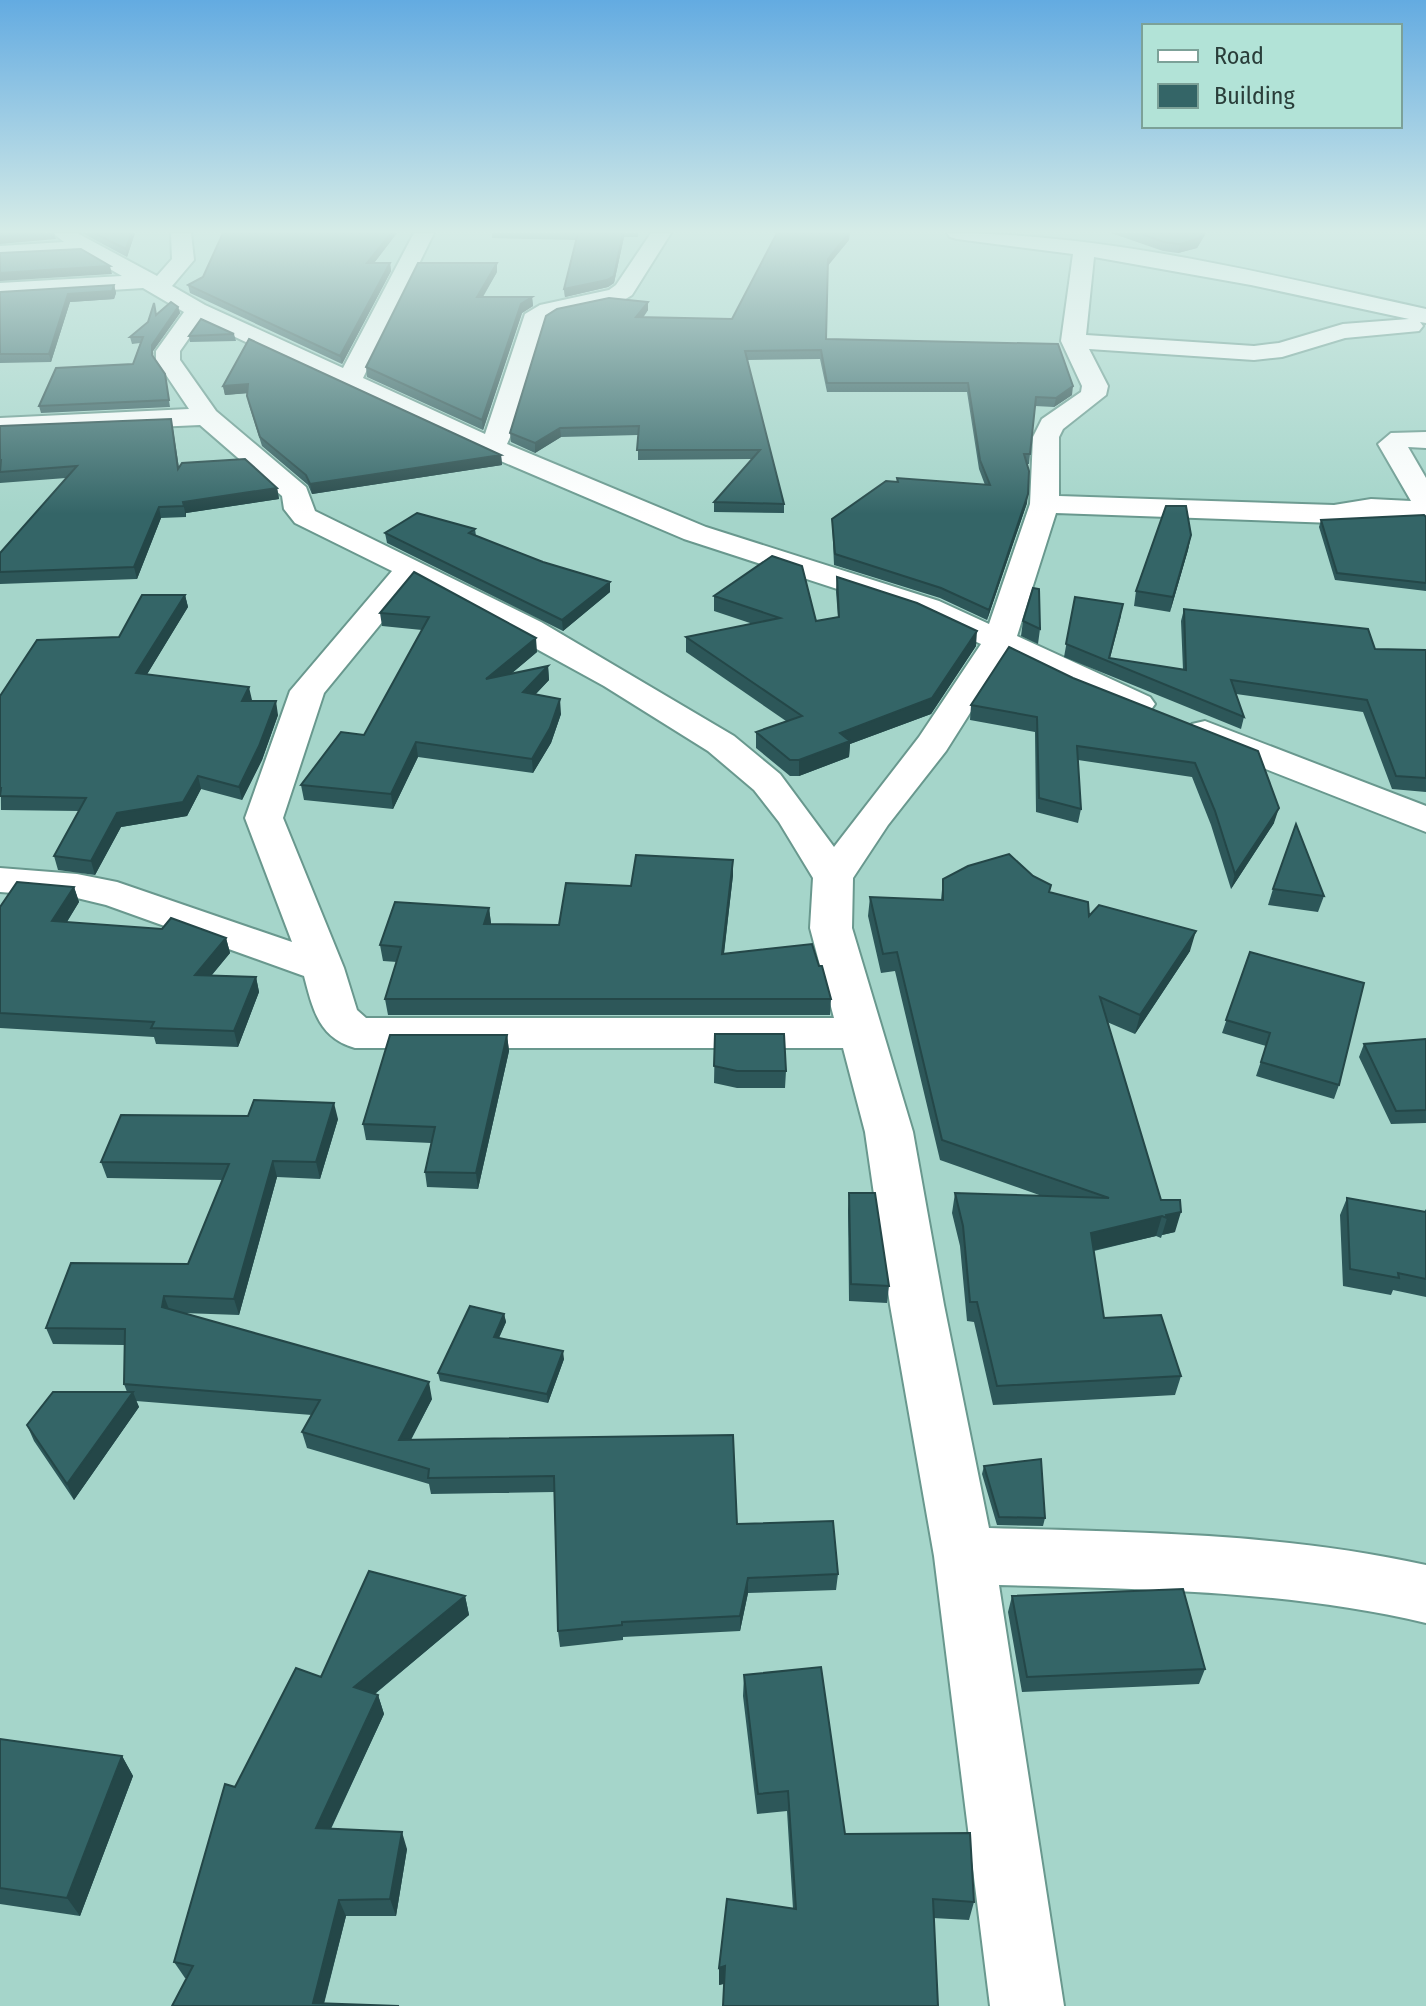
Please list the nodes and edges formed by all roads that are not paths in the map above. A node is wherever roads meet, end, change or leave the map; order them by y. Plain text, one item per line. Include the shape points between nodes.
1 (185, 327) edge
2 (233, 327) edge
3 (377, 327) edge
4 (531, 327) edge
5 (1074, 327) edge
6 (1404, 327) edge
7 (1073, 341) junction
8 (349, 381) junction
9 (207, 417) junction
10 (0, 426) edge
11 (1426, 440) edge
12 (492, 447) junction
13 (1426, 502) edge
14 (1044, 504) junction
15 (1426, 510) edge
16 (411, 568) junction
17 (999, 642) junction
18 (1426, 820) edge
19 (833, 878) junction
20 (0, 880) edge
21 (323, 968) junction
22 (863, 1033) junction
23 (964, 1556) junction
24 (1426, 1594) edge
25 (1027, 2006) edge

1 - 9 street via 168,351 168,360
2 - 8 street
3 - 8 street
4 - 12 street
5 - 7 street
6 - 7 street via 1343,331 1254,353
7 - 14 street via 1095,386 1093,395 1051,425
8 - 12 street
9 - 10 street
9 - 16 street via 296,493 305,517
11 - 13 street via 1400,439 1392,444
12 - 17 street via 695,533 928,608
14 - 15 street via 1334,514 1371,508
14 - 17 street
16 - 19 street via 580,655 726,747 755,770 800,822
16 - 21 street via 307,691 264,818
17 - 18 street via 1084,682
17 - 19 street via 933,743
19 - 22 street via 831,928
20 - 21 street via 117,895
21 - 22 street via 337,1017 355,1033
22 - 23 street via 889,1132
23 - 24 street via 1235,1564 1334,1575
23 - 25 street

